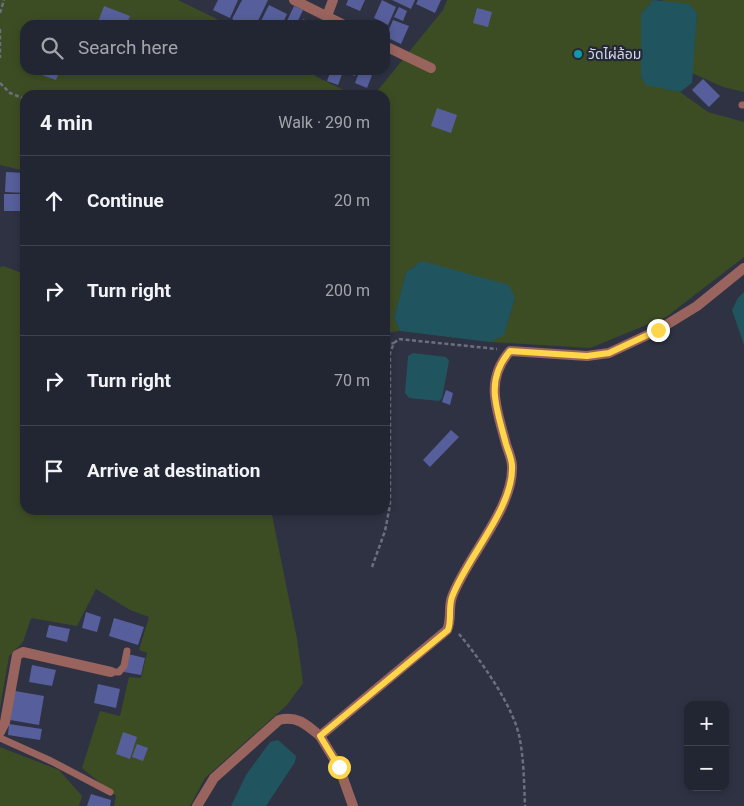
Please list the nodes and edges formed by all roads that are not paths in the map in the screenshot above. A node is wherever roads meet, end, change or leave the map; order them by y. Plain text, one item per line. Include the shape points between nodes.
1 (294, 0) edge
2 (334, 0) edge
3 (327, 16) junction
4 (335, 20) edge
5 (390, 48) edge
6 (431, 68) dead end
7 (744, 268) edge
8 (127, 652) dead end
9 (111, 672) joint
10 (0, 732) edge
11 (320, 736) junction
12 (0, 738) edge
13 (110, 792) dead end
14 (197, 806) edge
15 (352, 806) edge

1 - 3 street
2 - 3 street
3 - 4 street
5 - 6 street
7 - 11 street via 697,306 658,330 609,353 587,356 510,351 501,361 494,379 494,401 512,465 511,481 489,531 452,597 448,630
8 - 9 lane via 124,666 119,672
9 - 10 street via 23,652 17,655 5,722
11 - 14 street via 297,719 279,720 214,778
11 - 15 street via 339,767
12 - 13 lane

